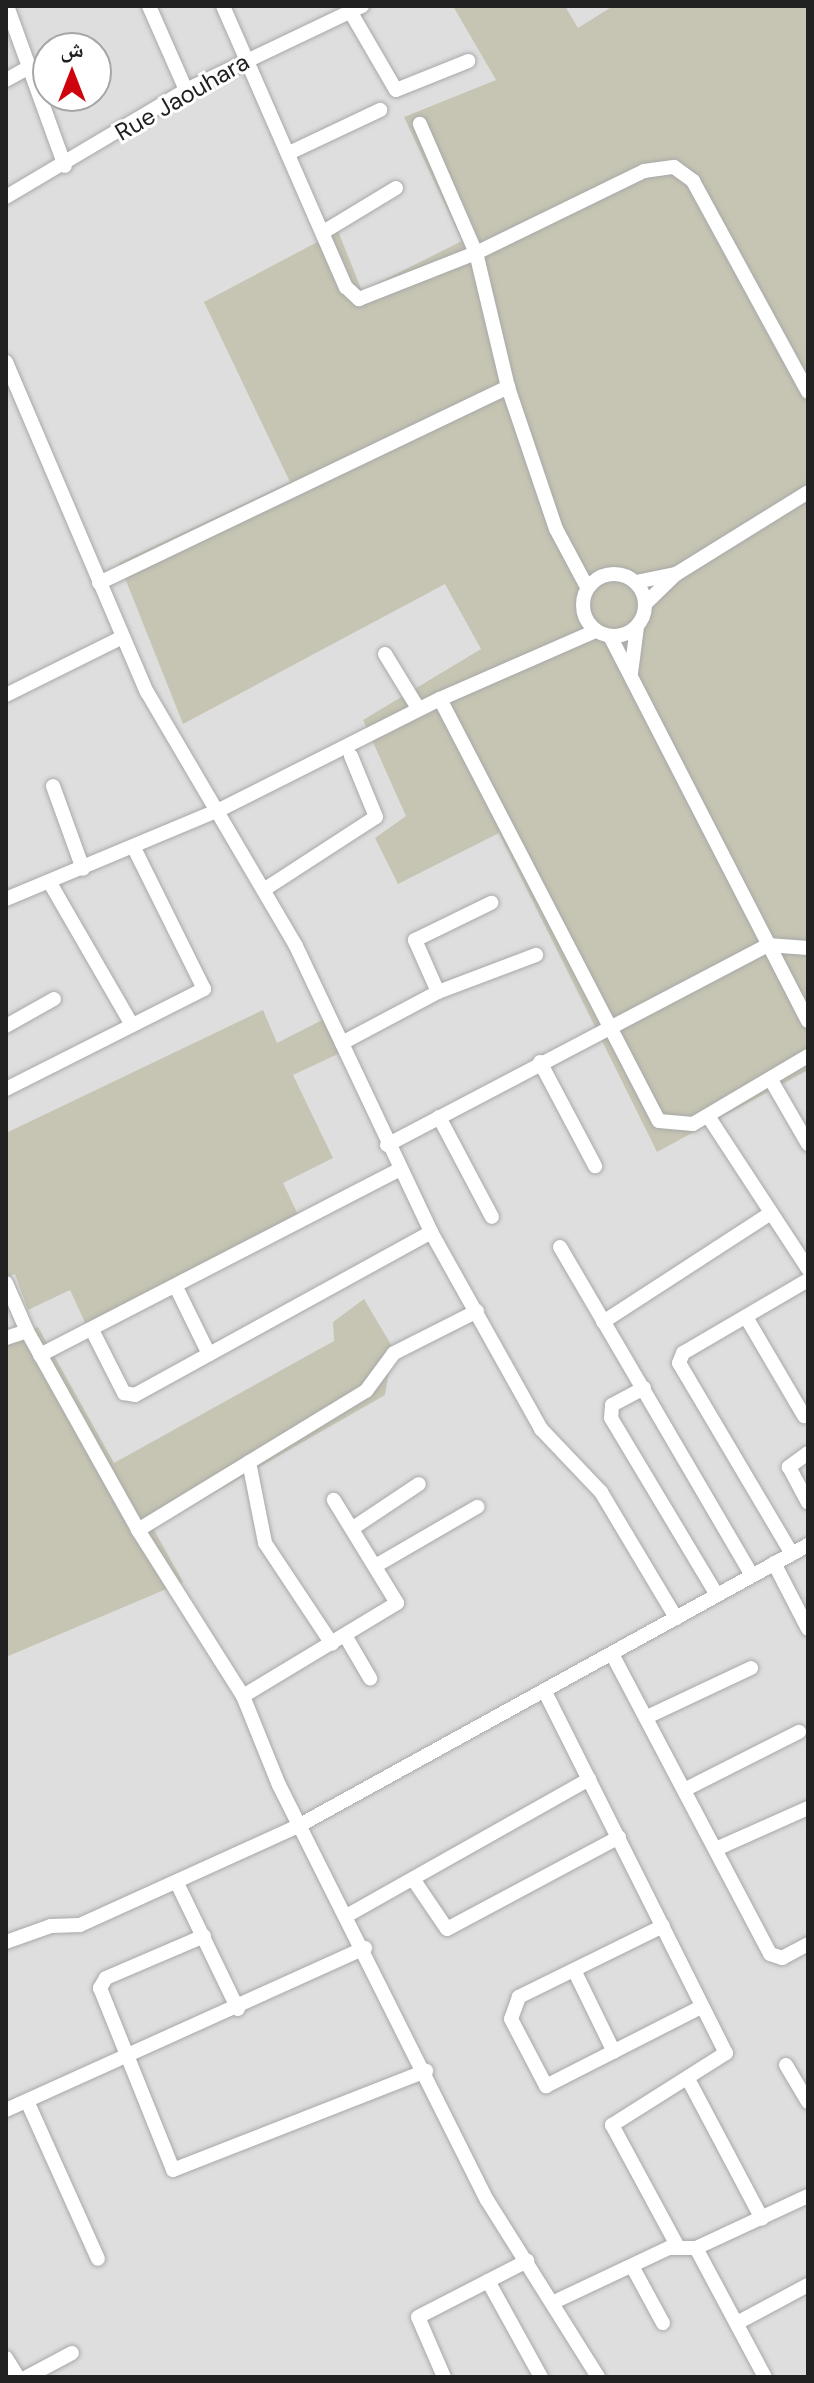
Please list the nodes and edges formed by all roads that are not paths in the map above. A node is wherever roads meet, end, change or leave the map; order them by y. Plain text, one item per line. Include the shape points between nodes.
1 (7, 6) edge
2 (149, 6) edge
3 (223, 6) edge
4 (356, 9) edge
5 (247, 59) junction
6 (468, 61) dead end
7 (28, 68) junction
8 (6, 80) edge
9 (186, 90) junction
10 (380, 110) dead end
11 (420, 124) dead end
12 (289, 153) junction
13 (65, 166) junction
14 (396, 188) dead end
15 (6, 197) edge
16 (325, 231) junction
17 (476, 253) junction
18 (6, 362) edge
19 (508, 387) junction
20 (808, 392) edge
21 (808, 492) edge
22 (576, 562) junction
23 (676, 574) junction
24 (602, 575) junction
25 (636, 582) junction
26 (99, 583) junction
27 (587, 587) junction
28 (645, 604) junction
29 (584, 616) junction
30 (637, 627) junction
31 (603, 634) junction
32 (121, 638) junction
33 (560, 641) junction
34 (385, 654) dead end
35 (631, 673) junction
36 (6, 695) edge
37 (440, 699) junction
38 (418, 708) junction
39 (351, 756) dead end
40 (53, 786) dead end
41 (219, 810) junction
42 (134, 848) junction
43 (83, 869) junction
44 (50, 883) junction
45 (265, 889) junction
46 (6, 899) edge
47 (491, 903) dead end
48 (768, 945) junction
49 (808, 948) edge
50 (536, 955) dead end
51 (438, 992) junction
52 (54, 999) dead end
53 (808, 1021) edge
54 (132, 1025) junction
55 (6, 1026) edge
56 (608, 1030) junction
57 (342, 1043) junction
58 (808, 1056) edge
59 (540, 1062) junction
60 (771, 1080) junction
61 (6, 1089) edge
62 (708, 1116) junction
63 (439, 1117) junction
64 (808, 1144) edge
65 (387, 1145) junction
66 (595, 1166) dead end
67 (399, 1170) junction
68 (771, 1213) junction
69 (492, 1217) dead end
70 (431, 1232) junction
71 (560, 1247) dead end
72 (808, 1269) edge
73 (808, 1280) edge
74 (6, 1283) edge
75 (176, 1287) junction
76 (477, 1311) junction
77 (746, 1317) junction
78 (603, 1322) junction
79 (92, 1330) junction
80 (27, 1331) junction
81 (6, 1338) edge
82 (209, 1354) junction
83 (40, 1355) junction
84 (644, 1388) junction
85 (804, 1416) dead end
86 (808, 1453) edge
87 (249, 1462) junction
88 (419, 1484) dead end
89 (334, 1500) dead end
90 (808, 1502) edge
91 (477, 1507) dead end
92 (353, 1528) junction
93 (138, 1530) junction
94 (808, 1545) edge
95 (792, 1554) junction
96 (774, 1563) junction
97 (377, 1565) junction
98 (752, 1575) junction
99 (717, 1595) junction
100 (676, 1618) junction
101 (808, 1629) edge
102 (346, 1637) junction
103 (332, 1644) junction
104 (612, 1654) junction
105 (751, 1668) dead end
106 (370, 1678) dead end
107 (545, 1692) junction
108 (243, 1696) junction
109 (647, 1717) junction
110 (799, 1732) dead end
111 (589, 1779) junction
112 (684, 1790) junction
113 (808, 1808) edge
114 (300, 1825) junction
115 (619, 1837) junction
116 (716, 1849) junction
117 (413, 1879) junction
118 (177, 1883) junction
119 (348, 1915) junction
120 (663, 1926) junction
121 (204, 1936) junction
122 (6, 1942) edge
123 (808, 1944) edge
124 (365, 1948) junction
125 (574, 1970) junction
126 (701, 2007) junction
127 (238, 2009) junction
128 (614, 2052) junction
129 (125, 2057) junction
130 (786, 2065) dead end
131 (426, 2071) junction
132 (688, 2079) junction
133 (27, 2101) junction
134 (808, 2102) edge
135 (6, 2110) edge
136 (808, 2196) edge
137 (762, 2219) junction
138 (677, 2245) junction
139 (696, 2248) junction
140 (98, 2259) dead end
141 (527, 2261) junction
142 (632, 2266) junction
143 (488, 2281) junction
144 (808, 2285) edge
145 (554, 2302) junction
146 (663, 2323) dead end
147 (737, 2323) junction
148 (72, 2353) dead end
149 (6, 2358) edge
150 (18, 2377) edge
151 (27, 2377) edge
152 (444, 2377) edge
153 (541, 2377) edge
154 (598, 2377) edge
155 (765, 2377) edge

1 - 7 street
2 - 9 street
3 - 5 street
4 - 5 street, Rue Jaouhara
4 - 6 street via 396,90
5 - 9 street, Rue Jaouhara
5 - 12 street
7 - 8 street
7 - 13 street
9 - 13 street, Rue Jaouhara
10 - 12 street
11 - 17 street
12 - 16 street
13 - 15 street, Rue Jaouhara
14 - 16 street
16 - 17 street via 346,287 359,299
17 - 19 street
17 - 20 street via 644,171 674,167 693,181
18 - 26 street
19 - 22 street via 556,529
19 - 26 street
21 - 23 street
22 - 24 street
22 - 27 street
23 - 25 street
23 - 28 street
24 - 25 street
24 - 27 street
25 - 28 street
26 - 32 street
27 - 29 street
28 - 30 street
29 - 31 street
29 - 33 street
30 - 31 street
30 - 35 street
31 - 33 street
31 - 35 street
32 - 36 street
32 - 41 street
33 - 37 street
34 - 38 street
35 - 48 street
37 - 38 street
37 - 56 street
38 - 41 street
39 - 45 street via 376,817
40 - 43 street
41 - 42 street
41 - 45 street
42 - 43 street
42 - 54 street via 205,984
43 - 44 street
44 - 46 street
44 - 54 street
45 - 57 street
47 - 51 street via 415,940
48 - 49 street
48 - 53 street
48 - 56 street
50 - 51 street
51 - 57 street
52 - 55 street
54 - 61 street
56 - 59 street
56 - 62 street via 659,1121 682,1128
57 - 65 street
58 - 60 street
59 - 63 street
59 - 66 street
60 - 62 street
60 - 64 street
62 - 68 street
63 - 65 street
63 - 69 street
65 - 67 street
67 - 70 street
67 - 75 street
68 - 72 street
68 - 78 street
70 - 76 street
70 - 82 street
71 - 78 street
73 - 77 street
74 - 80 street
75 - 79 street
75 - 82 street
76 - 87 street via 394,1353 366,1391
76 - 100 street via 541,1429 601,1492
77 - 85 street
77 - 95 street via 683,1353 679,1363
78 - 84 street
79 - 82 street via 128,1395
79 - 83 street
80 - 81 street
80 - 83 street
83 - 93 street
84 - 98 street
84 - 99 street via 612,1405 611,1418
86 - 90 street via 789,1467
87 - 93 street
87 - 103 street via 265,1543
88 - 92 street
89 - 92 street
91 - 97 street
92 - 97 street
93 - 108 street
94 - 95 street
95 - 96 street
96 - 98 street
96 - 101 street
97 - 102 street via 397,1603
98 - 99 street
99 - 100 street
100 - 104 street
102 - 103 street
102 - 106 street
103 - 108 street
104 - 107 street
104 - 109 street
105 - 109 street
107 - 111 street
107 - 114 street
108 - 114 street
109 - 112 street
110 - 112 street
111 - 115 street
111 - 117 street
112 - 116 street
113 - 116 street
114 - 118 street
114 - 119 street
115 - 117 street via 455,1928 436,1923
115 - 120 street
116 - 123 street via 770,1954 782,1958
117 - 119 street
118 - 121 street
118 - 122 street via 72,1928 51,1926
119 - 124 street
120 - 125 street
120 - 126 street
121 - 127 street
121 - 129 street via 101,1982
124 - 127 street
124 - 131 street
125 - 128 street
125 - 128 street via 509,2010 541,2083
126 - 128 street
126 - 132 street via 726,2057
127 - 129 street
129 - 131 street via 162,2157 178,2171
129 - 133 street
130 - 134 street
131 - 141 street via 487,2200
132 - 137 street
132 - 138 street via 612,2128
133 - 135 street
133 - 140 street
136 - 137 street
137 - 139 street
138 - 139 street
138 - 142 street
139 - 147 street
141 - 143 street
141 - 145 street
142 - 145 street
142 - 146 street
143 - 152 street via 418,2317
143 - 153 street
144 - 147 street
145 - 154 street
147 - 155 street
148 - 151 street
149 - 150 street

